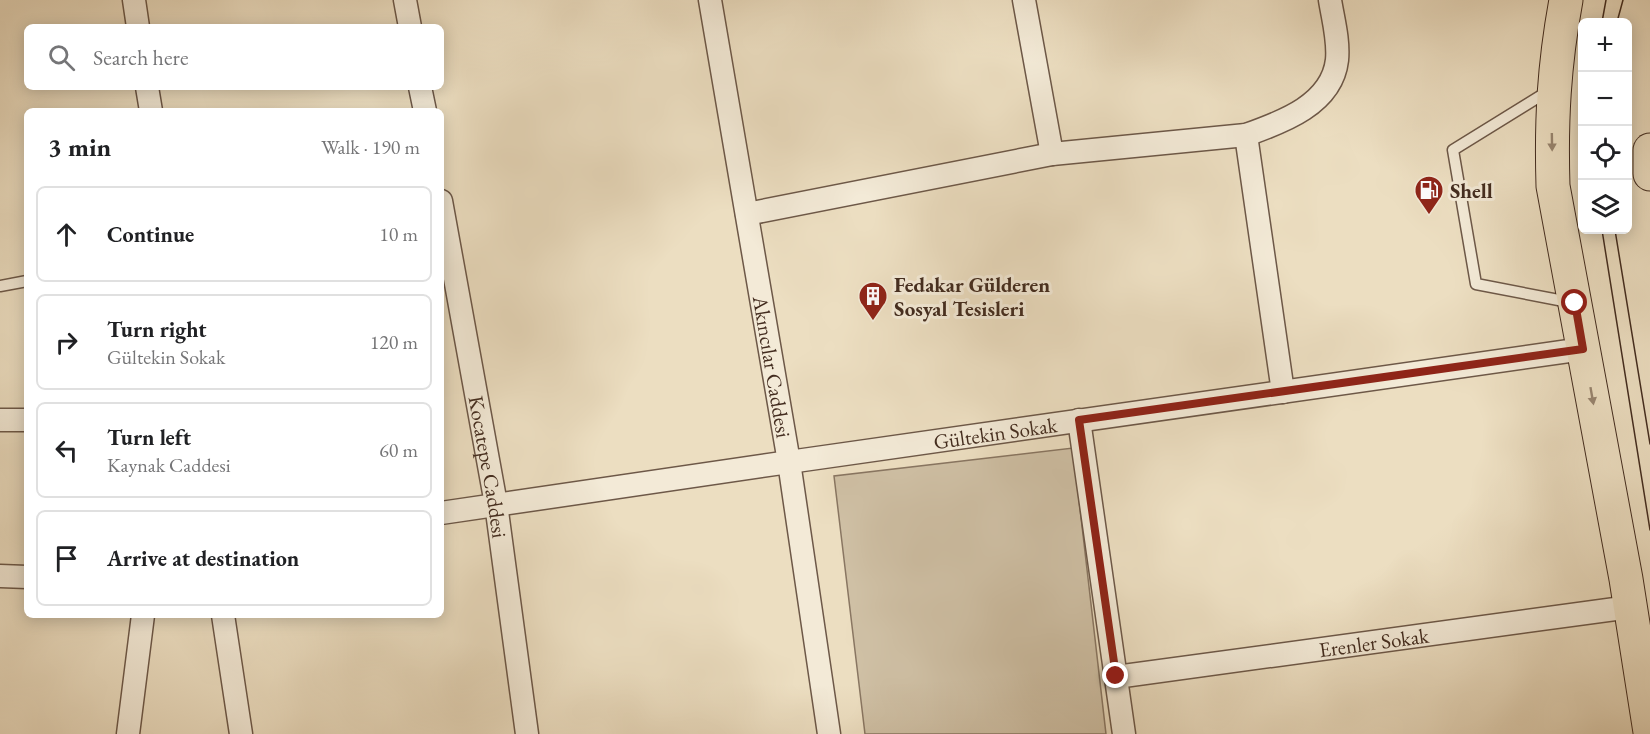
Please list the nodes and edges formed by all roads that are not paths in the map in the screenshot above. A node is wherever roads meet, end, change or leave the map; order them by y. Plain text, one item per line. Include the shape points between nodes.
1 (134, 0) edge
2 (405, 0) edge
3 (710, 0) edge
4 (1024, 0) edge
5 (1330, 0) edge
6 (1566, 0) edge
7 (138, 24) edge
8 (409, 24) edge
9 (1553, 88) junction
10 (148, 90) edge
11 (421, 90) edge
12 (150, 108) edge
13 (424, 108) edge
14 (1246, 135) junction
15 (1650, 150) edge
16 (1052, 154) junction
17 (1650, 174) edge
18 (747, 214) junction
19 (444, 218) edge
20 (24, 282) edge
21 (0, 286) edge
22 (1575, 303) junction
23 (1583, 349) junction
24 (1283, 392) junction
25 (0, 420) edge
26 (24, 420) edge
27 (1079, 420) junction
28 (789, 462) junction
29 (496, 504) junction
30 (444, 513) edge
31 (0, 576) edge
32 (24, 577) edge
33 (1630, 607) junction
34 (143, 618) edge
35 (223, 618) edge
36 (1116, 676) junction
37 (1650, 732) edge
38 (128, 734) edge
39 (241, 734) edge
40 (526, 734) edge
41 (829, 734) edge
42 (1124, 734) edge

1 - 7 street
2 - 8 street
3 - 18 street, Akıncılar Caddesi
4 - 16 street
5 - 14 street via 1337,59 1326,89 1300,111
6 - 9 main road
9 -> 22 main road via 1553,186
9 - 22 lane via 1453,150 1476,284
10 - 12 street
11 - 13 street
14 - 16 street
14 - 24 street
15 - 17 main road
16 - 18 street
18 - 28 street, Akıncılar Caddesi
19 - 29 street, Kocatepe Caddesi
20 - 21 lane
22 - 23 main road
23 - 24 street, Gültekin Sokak
23 -> 33 main road
24 - 27 street, Gültekin Sokak
25 - 26 street
27 - 28 street, Gültekin Sokak
27 - 36 street
28 - 29 street, Gültekin Sokak
28 - 41 street, Akıncılar Caddesi
29 - 30 street, Gültekin Sokak
29 - 40 street, Kocatepe Caddesi
31 - 32 street
33 - 36 street, Erenler Sokak
33 - 37 main road
34 - 38 street
35 - 39 street
36 - 42 street

